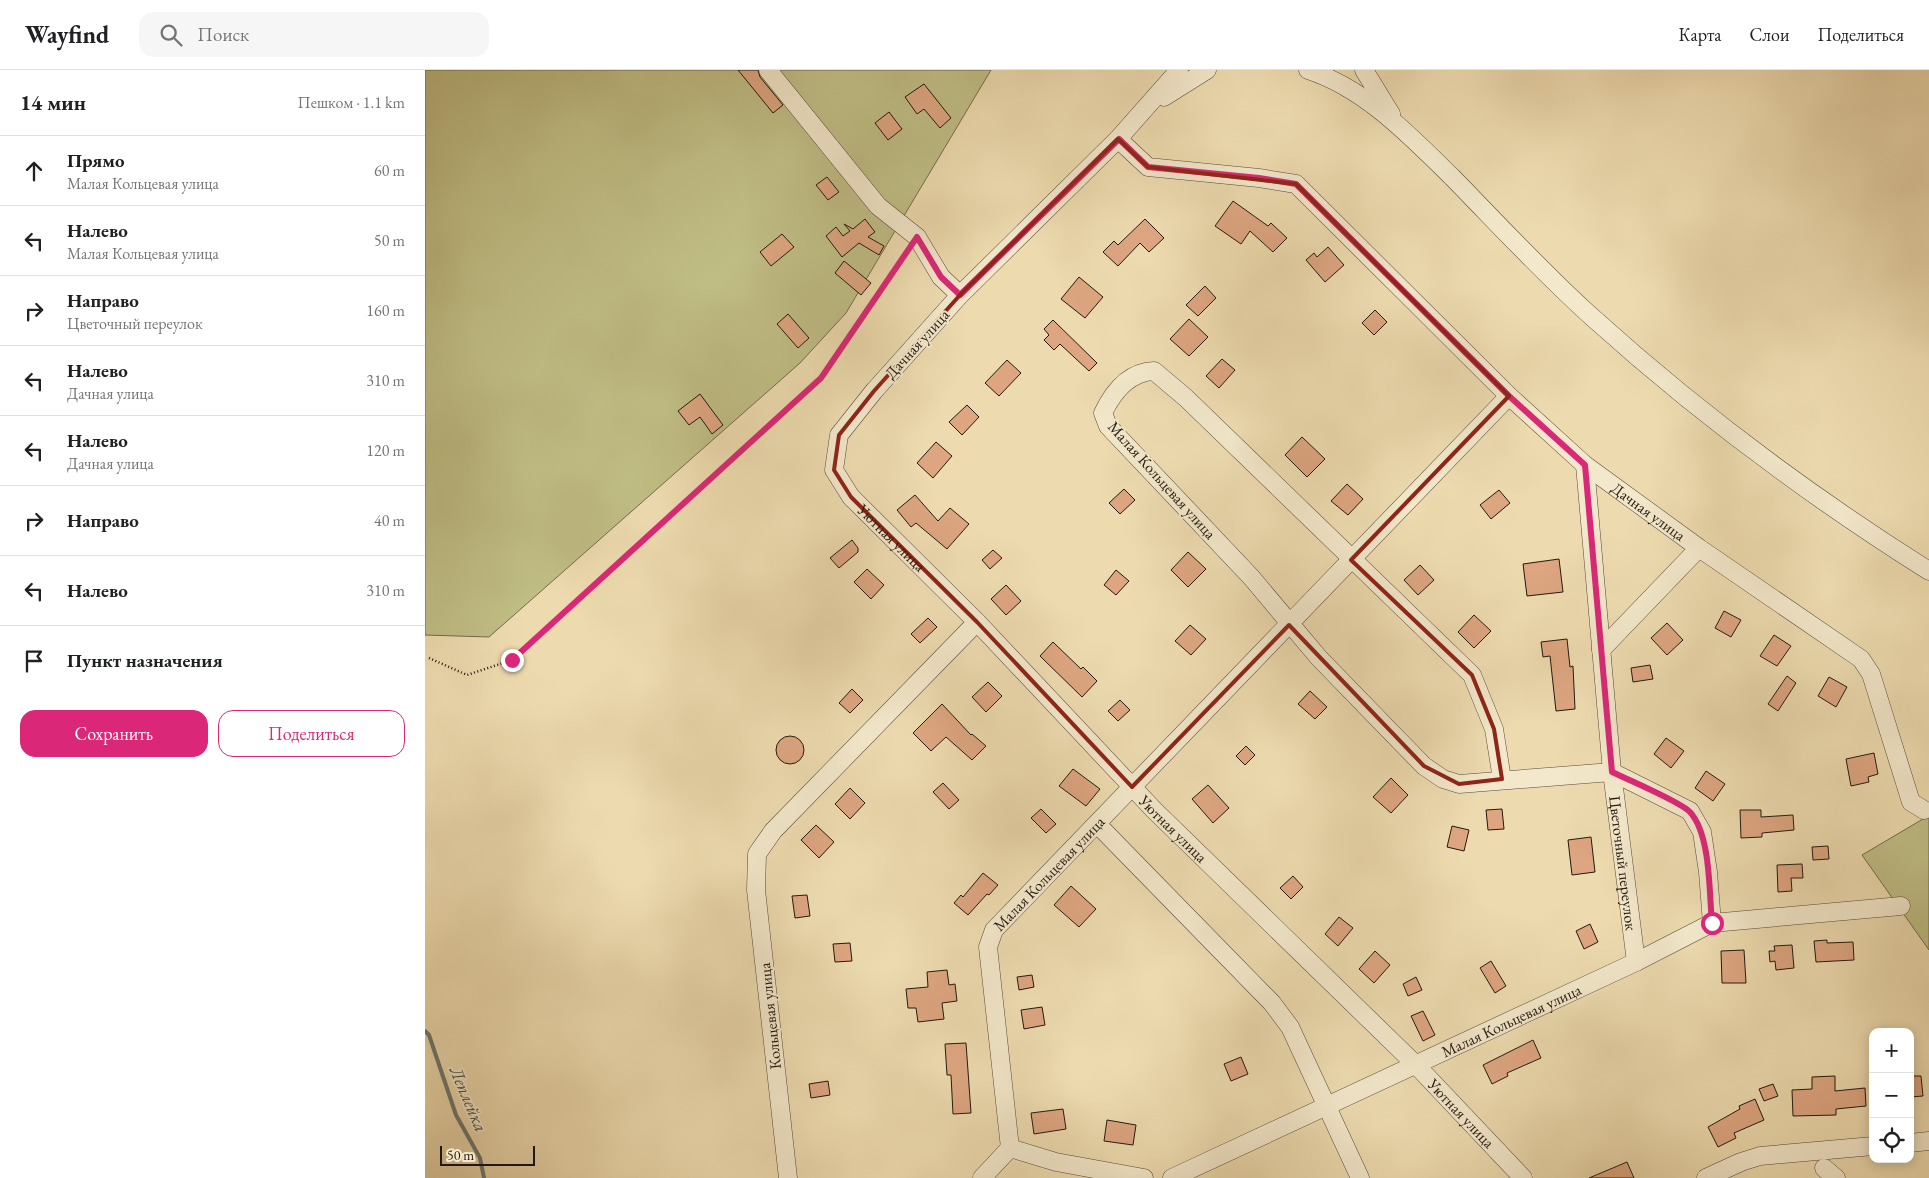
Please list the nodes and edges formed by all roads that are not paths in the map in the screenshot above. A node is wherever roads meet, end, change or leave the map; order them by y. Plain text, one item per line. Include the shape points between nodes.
1 (768, 70) edge
2 (1179, 70) edge
3 (1207, 70) edge
4 (1308, 70) edge
5 (1364, 70) edge
6 (1144, 112) junction
7 (1397, 123) junction
8 (1119, 139) junction
9 (960, 295) junction
10 (1509, 396) junction
11 (1585, 465) junction
12 (834, 470) joint
13 (1699, 548) junction
14 (1351, 560) junction
15 (1929, 571) edge
16 (977, 622) junction
17 (1289, 625) junction
18 (1601, 650) junction
19 (1612, 772) junction
20 (1502, 779) junction
21 (1132, 787) junction
22 (1924, 810) dead end
23 (1097, 824) junction
24 (1901, 906) dead end
25 (1712, 923) junction
26 (1637, 962) junction
27 (1417, 1066) junction
28 (1325, 1105) junction
29 (1929, 1141) edge
30 (1914, 1143) edge
31 (1869, 1146) edge
32 (1010, 1148) junction
33 (789, 1178) edge
34 (982, 1178) edge
35 (1144, 1178) edge
36 (1173, 1178) edge
37 (1360, 1178) edge
38 (1523, 1178) edge
39 (1706, 1178) edge

1 - 9 street via 878,206 917,237 941,277
2 - 6 street
3 - 6 street
4 - 7 street via 1355,93
5 - 7 street
6 - 8 street
7 - 15 street via 1591,316 1661,376 1861,528
8 - 9 street, Дачная улица
8 - 10 street, Дачная улица via 1148,167 1296,184
9 - 12 street, Дачная улица via 839,435
10 - 11 street, Дачная улица
10 - 14 street, Малая Кольцевая улица
11 - 13 street, Дачная улица
11 - 18 street, Цветочный переулок
12 - 16 street, Уютная улица via 851,497
13 - 18 street
13 - 22 street, Дачная улица via 1861,659 1871,674 1911,802
14 - 17 street, Малая Кольцевая улица
14 - 17 street, Малая Кольцевая улица via 1163,378 1154,371 1141,371 1129,378 1109,400 1103,413 1108,426 1251,577
14 - 20 street, Малая Кольцевая улица via 1472,675 1494,729
16 - 21 street, Уютная улица
16 - 33 street, Кольцевая улица via 773,831 757,854 756,890
17 - 20 street, Малая Кольцевая улица via 1424,766 1443,779 1459,784
17 - 21 street, Малая Кольцевая улица
18 - 19 street, Цветочный переулок
19 - 20 street, Малая Кольцевая улица
19 - 25 street via 1690,811 1702,832
19 - 26 street, Цветочный переулок
21 - 23 street, Малая Кольцевая улица
21 - 27 street, Уютная улица
23 - 28 street via 1272,1003 1290,1027
23 - 32 street, Малая Кольцевая улица via 994,930 988,947
24 - 25 street, Малая Кольцевая улица
25 - 26 street, Малая Кольцевая улица
26 - 27 street, Малая Кольцевая улица
27 - 28 street, Малая Кольцевая улица
27 - 38 street, Уютная улица
28 - 36 street, Малая Кольцевая улица
28 - 37 street
29 - 30 street
31 - 39 street via 1760,1156
32 - 34 street
32 - 35 street via 1056,1162

